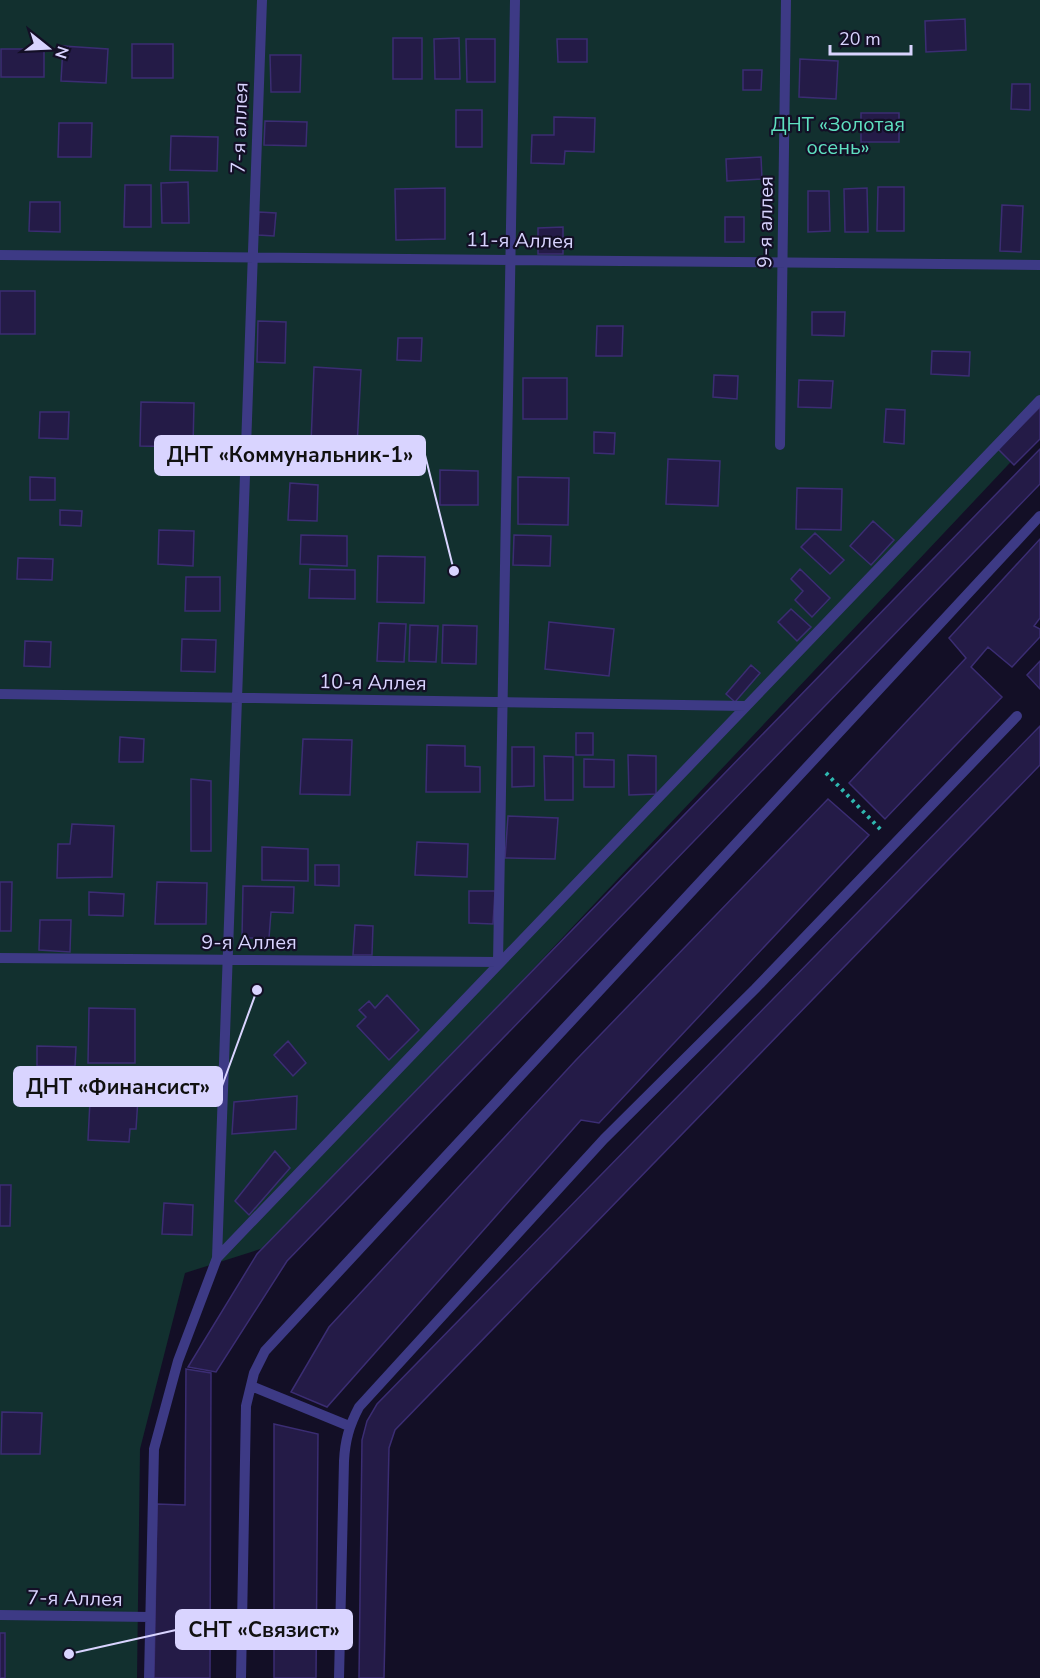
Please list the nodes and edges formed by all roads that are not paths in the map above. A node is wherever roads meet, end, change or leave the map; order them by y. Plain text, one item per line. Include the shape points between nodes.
1 (262, 0) edge
2 (515, 0) edge
3 (786, 0) edge
4 (0, 255) edge
5 (253, 256) junction
6 (510, 258) junction
7 (783, 261) junction
8 (1040, 265) edge
9 (1040, 400) edge
10 (780, 445) dead end
11 (1040, 516) edge
12 (0, 694) edge
13 (237, 698) junction
14 (503, 702) junction
15 (746, 706) junction
16 (1017, 716) dead end
17 (0, 958) edge
18 (227, 960) junction
19 (498, 962) junction
20 (217, 1258) junction
21 (250, 1386) junction
22 (349, 1426) junction
23 (0, 1615) edge
24 (150, 1617) junction
25 (149, 1678) edge
26 (241, 1678) edge
27 (339, 1678) edge

1 - 5 lane, 7-я аллея
2 - 6 lane
3 - 7 lane, 9-я аллея
4 - 5 lane, 11-я Аллея
5 - 6 lane, 11-я Аллея
5 - 13 lane, 7-я аллея
6 - 7 lane, 11-я Аллея
6 - 14 lane
7 - 8 lane, 11-я Аллея
7 - 10 lane, 9-я аллея
9 - 15 lane
11 - 21 lane via 265,1351
12 - 13 lane, 10-я Аллея
13 - 14 lane, 10-я Аллея
13 - 18 lane, 7-я аллея
14 - 15 lane, 10-я Аллея
14 - 19 lane
15 - 19 lane
16 - 22 lane via 755,989 604,1139 358,1407
17 - 18 lane, 9-я Аллея
18 - 19 lane, 9-я Аллея
18 - 20 lane, 7-я аллея
19 - 20 lane
20 - 24 lane via 178,1361 154,1449
21 - 22 lane
21 - 26 lane via 244,1449
22 - 27 lane via 344,1461
23 - 24 lane, 7-я Аллея
24 - 25 lane

